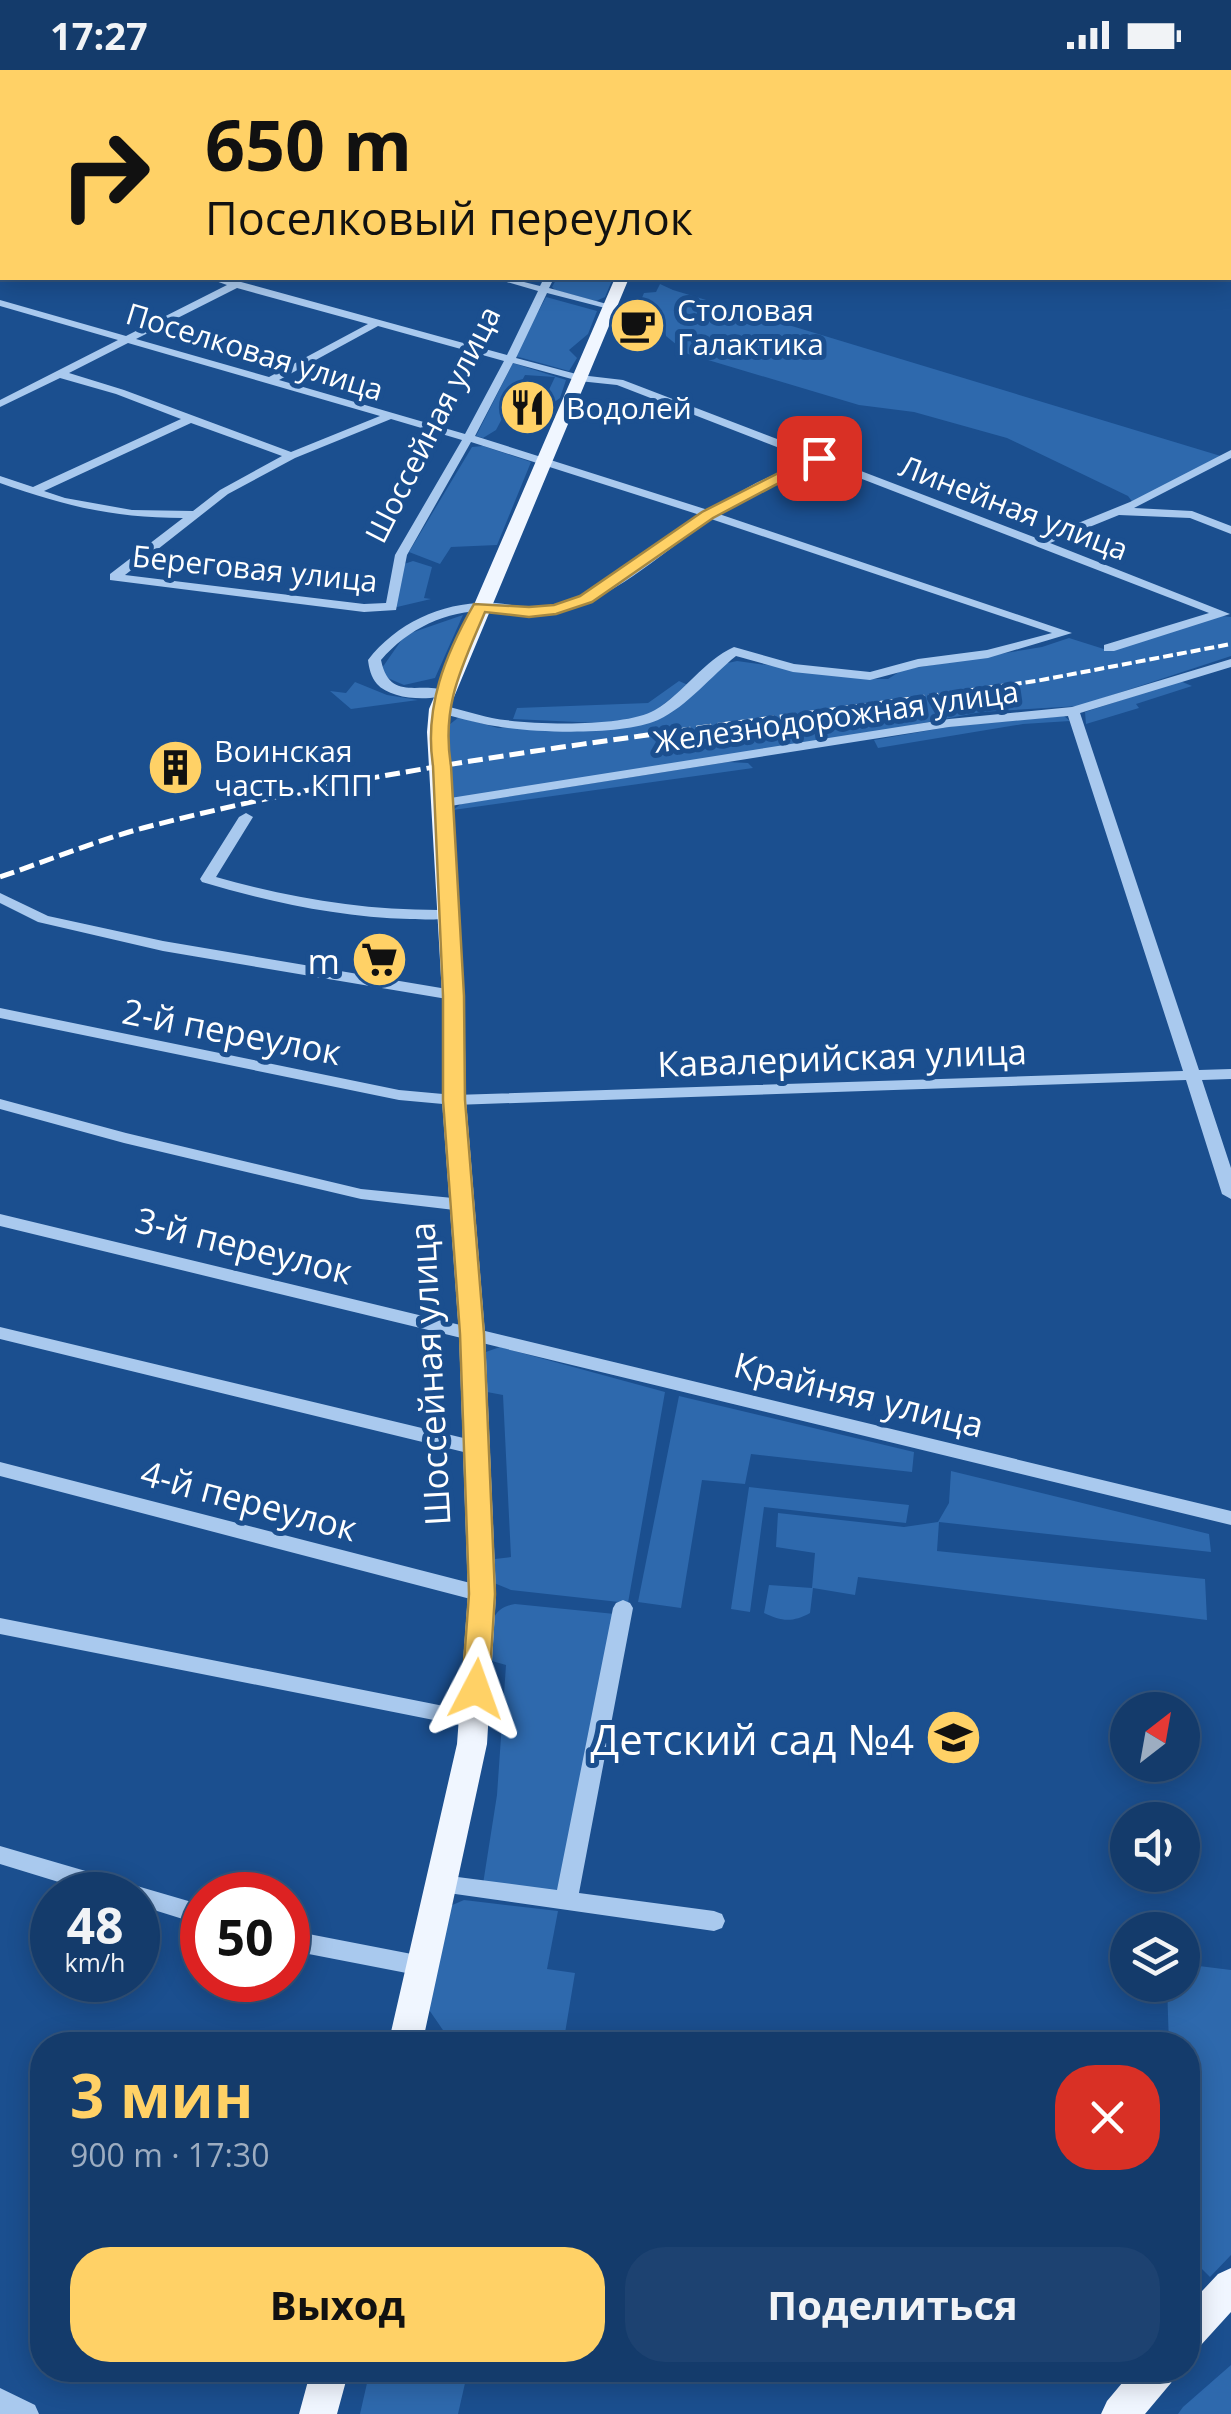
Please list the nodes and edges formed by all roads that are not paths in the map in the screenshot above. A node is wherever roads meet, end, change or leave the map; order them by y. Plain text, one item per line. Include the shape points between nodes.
1 (220, 280) edge
2 (506, 280) edge
3 (548, 280) edge
4 (621, 280) edge
5 (236, 284) junction
6 (543, 289) junction
7 (0, 303) edge
8 (609, 306) junction
9 (20, 308) junction
10 (0, 316) edge
11 (377, 323) junction
12 (130, 338) junction
13 (511, 358) junction
14 (59, 374) junction
15 (579, 378) junction
16 (271, 380) junction
17 (0, 404) edge
18 (388, 417) junction
19 (190, 419) junction
20 (466, 438) junction
21 (1228, 455) edge
22 (291, 456) junction
23 (819, 458) junction
24 (545, 460) junction
25 (0, 479) edge
26 (34, 491) junction
27 (1118, 511) junction
28 (192, 514) junction
29 (707, 515) junction
30 (1231, 530) edge
31 (1038, 544) junction
32 (480, 607) junction
33 (392, 608) joint
34 (1227, 614) edge
35 (1066, 633) joint
36 (1109, 648) dead end
37 (1231, 662) edge
38 (441, 701) junction
39 (1073, 711) junction
40 (444, 803) junction
41 (246, 817) dead end
42 (0, 897) edge
43 (448, 914) junction
44 (454, 996) junction
45 (0, 1013) edge
46 (1231, 1074) edge
47 (1195, 1075) junction
48 (454, 1100) junction
49 (0, 1104) edge
50 (1231, 1194) edge
51 (463, 1205) junction
52 (0, 1220) edge
53 (0, 1333) edge
54 (472, 1334) junction
55 (476, 1448) junction
56 (0, 1469) edge
57 (1231, 1518) edge
58 (482, 1594) junction
59 (623, 1608) dead end
60 (0, 1626) edge
61 (474, 1720) junction
62 (0, 1856) edge
63 (54, 1872) edge
64 (442, 1884) junction
65 (566, 1901) junction
66 (714, 1921) dead end
67 (310, 1944) edge
68 (422, 1966) junction
69 (408, 2032) edge
70 (1231, 2286) edge
71 (1200, 2319) edge
72 (327, 2382) edge
73 (1148, 2382) edge
74 (0, 2400) edge
75 (26, 2414) edge
76 (318, 2414) edge
77 (1120, 2414) edge

1 - 5 street, Линейная улица
2 - 6 street
3 - 6 street, Шоссейная улица
4 - 8 main road, Шоссейная улица
5 - 11 street, Линейная улица
5 - 12 street
6 - 8 street
6 - 13 street, Шоссейная улица
7 - 9 street, Поселковая улица
8 - 15 main road, Шоссейная улица
9 - 10 street
9 - 12 street, Поселковая улица
11 - 13 street, Линейная улица
11 - 16 street
12 - 14 street
12 - 16 street, Поселковая улица
13 - 15 street, Линейная улица
13 - 20 street, Шоссейная улица
14 - 17 street
14 - 19 street
15 - 23 street, Линейная улица via 618,382
15 - 24 main road, Шоссейная улица
16 - 18 street, Поселковая улица
18 - 20 street, Поселковая улица
18 - 22 street
19 - 22 street
19 - 26 street
20 - 24 street, Поселковая улица
20 - 33 street, Шоссейная улица via 402,555
21 - 27 street
22 - 28 street
23 - 29 street
23 - 31 street, Линейная улица
24 - 29 street, Поселковая улица
24 - 32 main road, Шоссейная улица
25 - 26 street, Береговая улица
26 - 28 street, Береговая улица via 132,514
27 - 30 street via 1192,515
27 - 31 street
28 - 33 street, Береговая улица via 114,577
29 - 32 street via 586,599 529,612
29 - 35 street, Поселковая улица
31 - 34 street, Линейная улица
32 - 38 main road, Шоссейная улица
32 - 38 street via 398,632 374,660 382,684
34 - 36 street
35 - 38 street, Железнодорожная улица via 870,676 794,668 734,651 662,712 630,724 511,725
37 - 39 street, Железнодорожная улица
38 - 40 main road, Шоссейная улица
39 - 40 street, Железнодорожная улица via 949,723
39 - 47 street
40 - 43 main road, Шоссейная улица
41 - 43 street via 206,879 287,903 382,917
42 - 44 street via 42,919 163,946
43 - 44 main road, Шоссейная улица
44 - 48 main road, Шоссейная улица
45 - 48 street, 2-й переулок via 399,1095
46 - 47 street, Кавалерийская улица
47 - 48 street, Кавалерийская улица
47 - 50 street
48 - 51 main road, Шоссейная улица
49 - 51 street via 361,1194
51 - 54 main road, Шоссейная улица
52 - 54 street, 3-й переулок
53 - 55 street
54 - 55 main road, Шоссейная улица
54 - 57 street, Крайняя улица
55 - 58 main road, Шоссейная улица
56 - 58 street, 4-й переулок
58 - 61 main road, Шоссейная улица
59 - 65 street
60 - 61 street
61 - 64 main road, Шоссейная улица
62 - 63 street
64 - 65 street
64 - 68 main road, Шоссейная улица
65 - 66 street
67 - 68 street
68 - 69 main road, Шоссейная улица
70 - 71 main road
72 - 76 main road
73 - 77 main road
74 - 75 street

